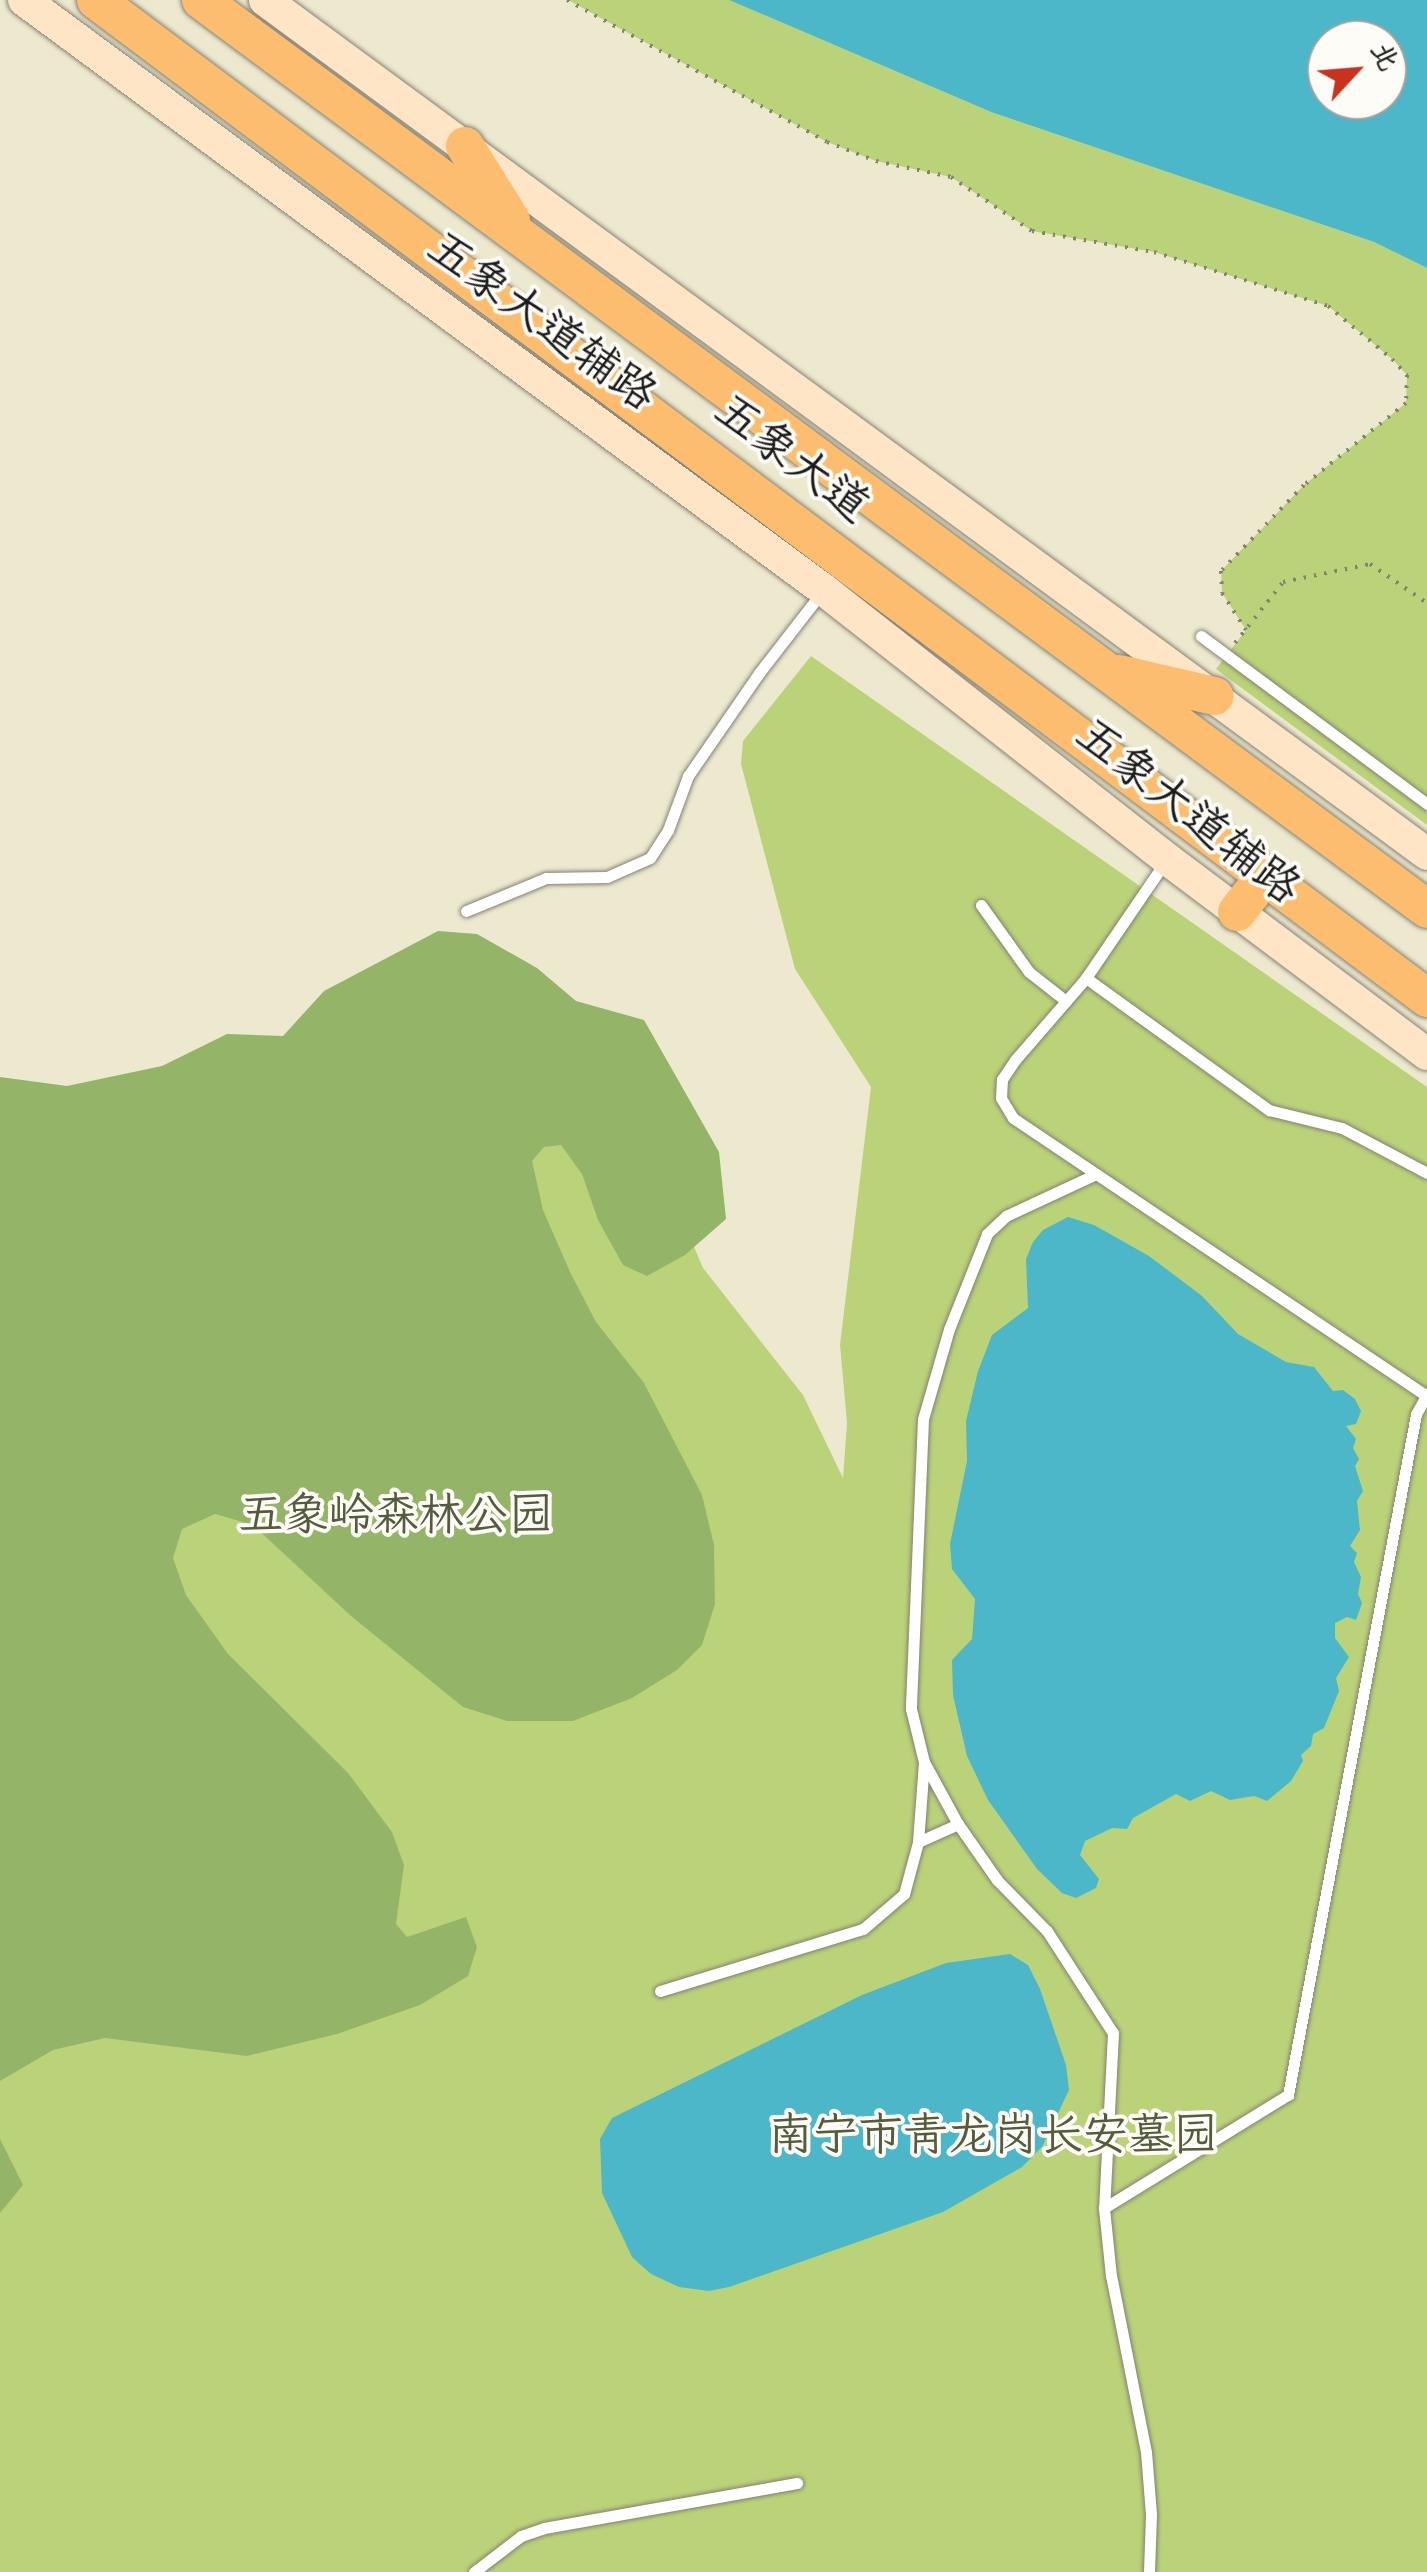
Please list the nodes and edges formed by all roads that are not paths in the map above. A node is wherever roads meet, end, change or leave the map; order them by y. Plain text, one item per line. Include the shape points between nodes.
1 (24, 0) edge
2 (96, 0) edge
3 (201, 0) edge
4 (265, 0) edge
5 (464, 146) junction
6 (523, 239) junction
7 (824, 590) junction
8 (1201, 636) dead end
9 (1105, 670) junction
10 (1214, 696) junction
11 (1427, 804) edge
12 (1427, 854) edge
13 (1167, 859) junction
14 (1265, 876) junction
15 (981, 905) dead end
16 (1427, 909) edge
17 (466, 911) dead end
18 (1238, 912) junction
19 (1086, 978) junction
20 (1427, 998) edge
21 (1066, 1001) junction
22 (1427, 1054) edge
23 (1096, 1174) junction
24 (1427, 1174) edge
25 (1426, 1394) edge
26 (924, 1762) junction
27 (958, 1824) junction
28 (918, 1842) junction
29 (660, 1991) dead end
30 (1104, 2208) junction
31 (796, 2483) dead end
32 (474, 2572) edge
33 (1149, 2572) edge

1 - 7 street, 五象大道辅路
2 - 14 main road, 五象大道
3 - 6 main road, 五象大道
4 - 5 street
5 - 6 main road
5 - 10 street
6 - 9 main road, 五象大道
7 - 13 street, 五象大道辅路
7 - 17 lane via 688,776 650,858 607,877 546,878
8 - 11 lane
9 - 10 main road
9 - 16 main road, 五象大道
10 - 12 street
13 - 18 street, 五象大道辅路
13 - 19 lane
14 - 18 main road
14 - 20 main road, 五象大道
15 - 21 lane via 1029,972
18 - 22 street, 五象大道辅路
19 - 21 lane
19 - 24 lane via 1269,1110 1342,1128
21 - 23 lane via 1008,1070 1001,1098 1013,1118
23 - 25 lane
23 - 26 lane via 1006,1216 987,1234 932,1380 923,1419 912,1708
25 - 30 lane via 1416,1414 1288,2094
26 - 27 lane
26 - 28 lane
27 - 28 lane
27 - 30 lane via 997,1880 1048,1931 1112,2032
28 - 29 lane via 904,1894 863,1929
30 - 33 lane via 1146,2452
31 - 32 lane via 544,2528 521,2536

